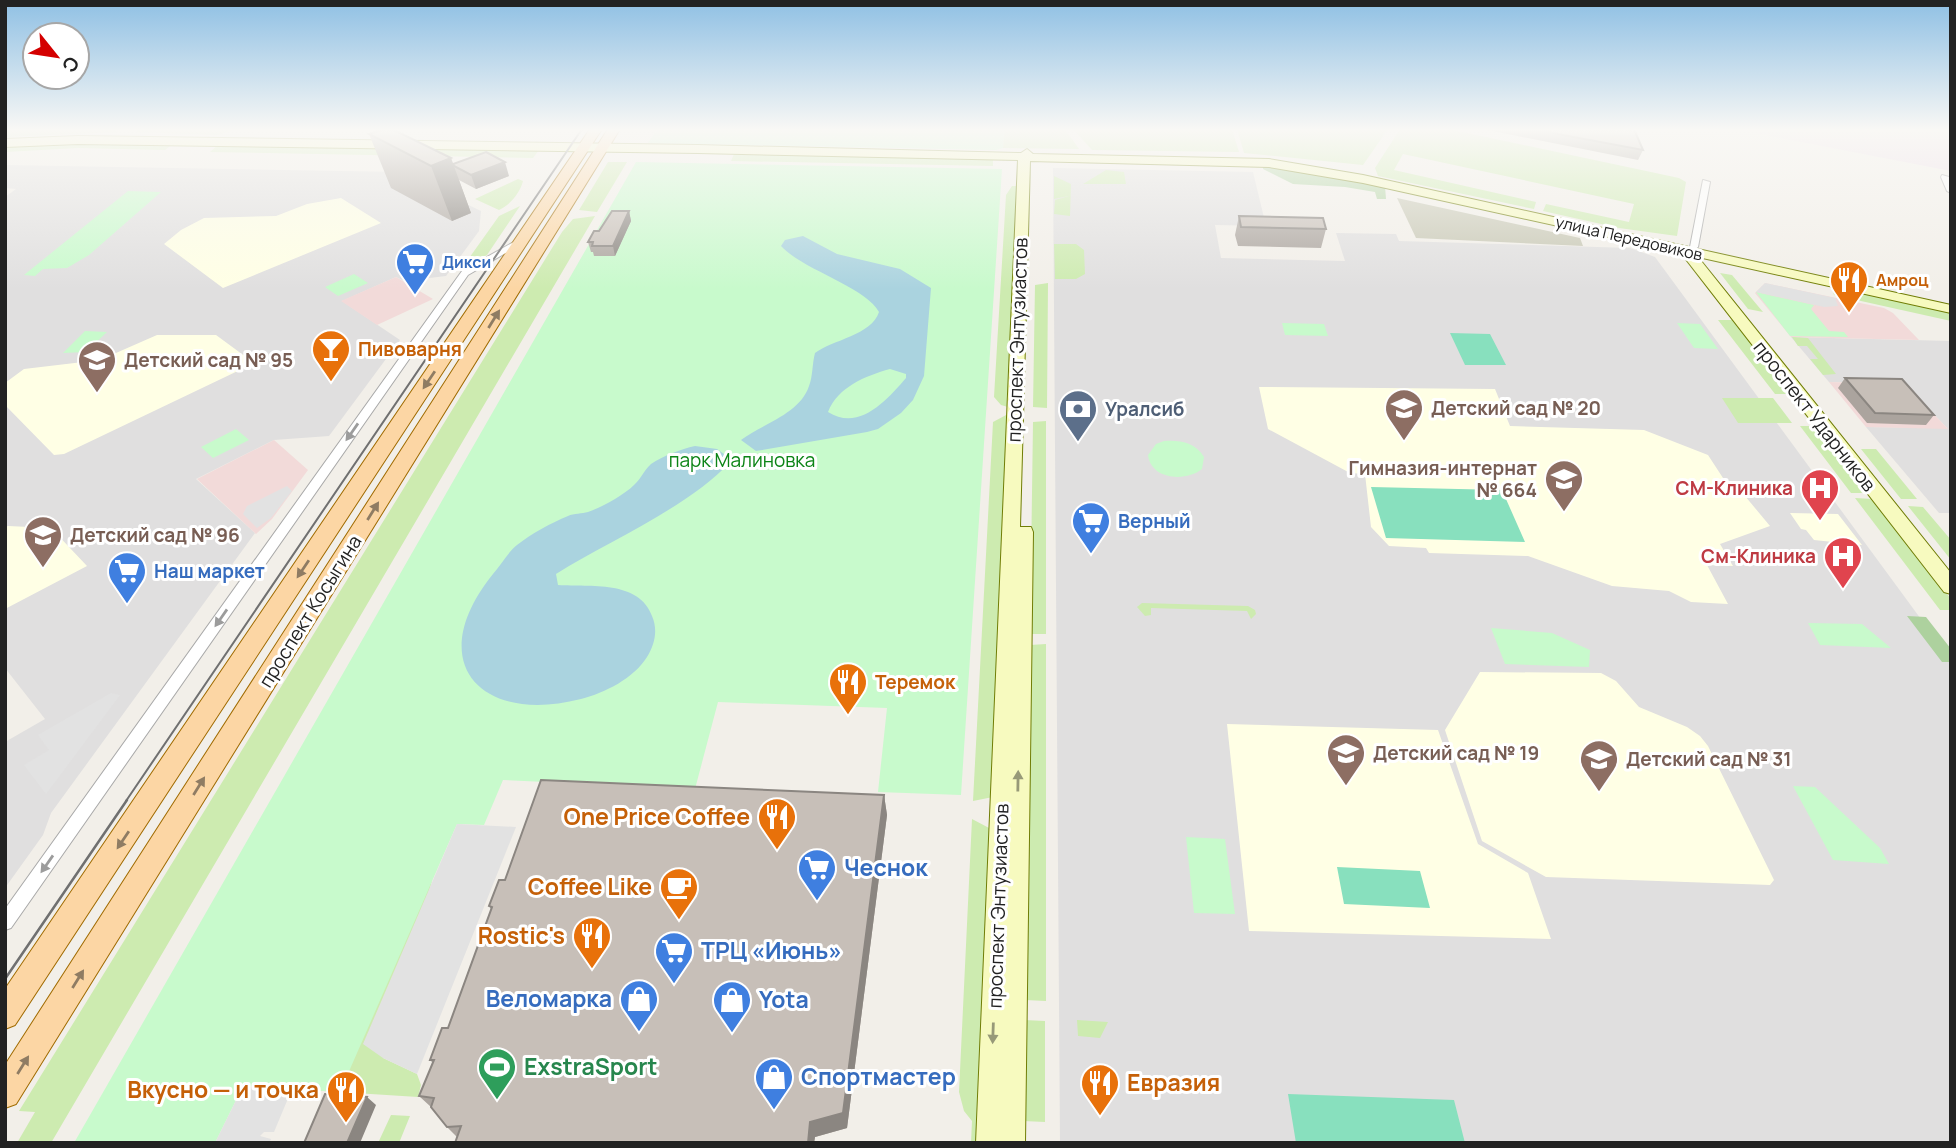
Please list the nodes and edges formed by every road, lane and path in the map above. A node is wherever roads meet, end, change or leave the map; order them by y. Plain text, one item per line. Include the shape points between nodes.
1 (566, 183) edge
2 (572, 183) edge
3 (1027, 183) edge
4 (1028, 183) edge
5 (1371, 183) edge
6 (1706, 183) dead end
7 (522, 241) junction
8 (1693, 250) junction
9 (1951, 306) edge
10 (1886, 496) junction
11 (1951, 568) edge
12 (1951, 587) edge
13 (5, 923) edge
14 (5, 1015) edge
15 (5, 1093) edge
16 (990, 1143) edge
17 (1011, 1143) edge

1 - 7 main road, проспект Косыгина
15 -> 2 main road, проспект Косыгина
3 -> 16 street, проспект Энтузиастов
17 -> 4 street, проспект Энтузиастов
5 - 8 street, улица Передовиков
6 - 8 street
7 -> 13 street via 465,273
7 -> 14 main road, проспект Косыгина
8 - 9 main road, улица Передовиков
8 - 10 street, проспект Ударников
10 - 11 street, проспект Ударников
10 - 12 street, проспект Ударников

